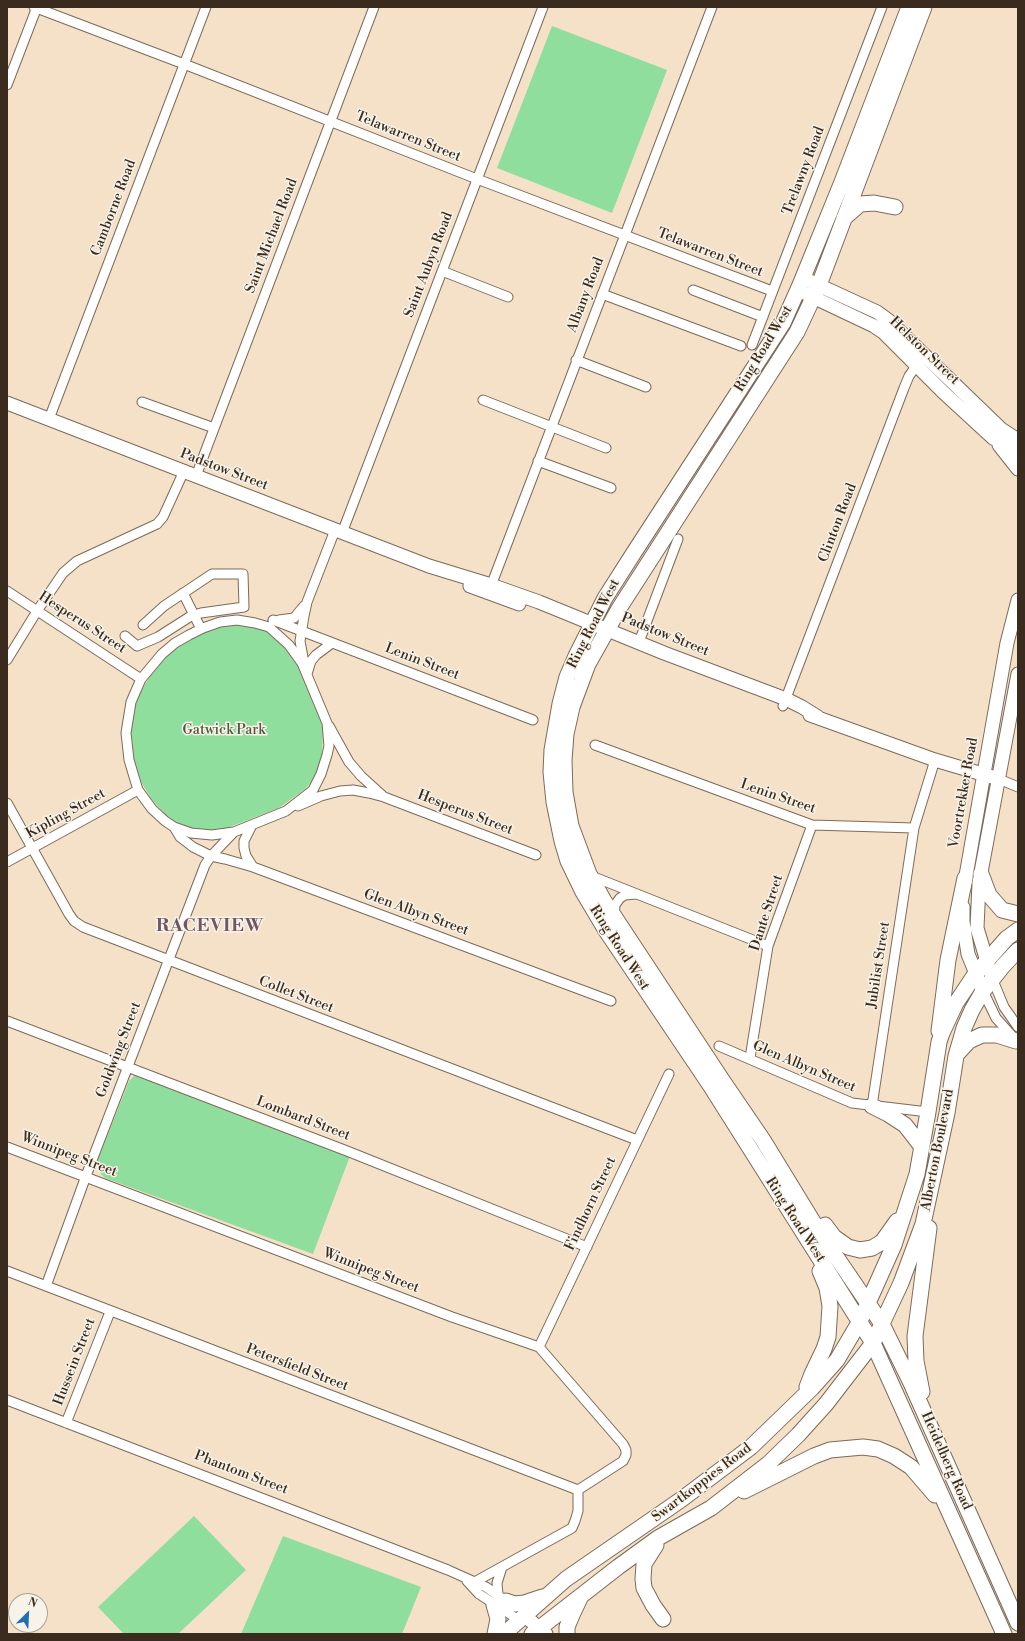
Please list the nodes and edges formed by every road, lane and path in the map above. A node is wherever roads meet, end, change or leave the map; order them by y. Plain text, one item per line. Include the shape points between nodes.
1 (36, 7) edge
2 (206, 7) edge
3 (374, 7) edge
4 (543, 7) edge
5 (712, 7) edge
6 (882, 7) edge
7 (909, 7) edge
8 (924, 7) edge
9 (184, 64) junction
10 (7, 85) edge
11 (330, 122) junction
12 (477, 179) junction
13 (895, 207) dead end
14 (843, 218) junction
15 (624, 235) junction
16 (442, 271) junction
17 (800, 284) junction
18 (693, 290) dead end
19 (772, 291) junction
20 (816, 291) junction
21 (602, 294) junction
22 (508, 297) dead end
23 (763, 317) junction
24 (752, 345) dead end
25 (741, 346) dead end
26 (927, 356) junction
27 (576, 360) junction
28 (916, 365) junction
29 (646, 387) dead end
30 (483, 400) dead end
31 (142, 402) dead end
32 (7, 403) edge
33 (49, 419) junction
34 (551, 426) junction
35 (214, 428) junction
36 (992, 438) junction
37 (1018, 440) edge
38 (606, 448) dead end
39 (1018, 452) edge
40 (538, 462) junction
41 (1018, 469) edge
42 (184, 471) junction
43 (196, 476) junction
44 (611, 488) dead end
45 (339, 531) junction
46 (678, 539) dead end
47 (490, 589) junction
48 (7, 591) edge
49 (183, 593) junction
50 (1018, 600) edge
51 (307, 602) junction
52 (38, 611) junction
53 (193, 615) junction
54 (233, 620) junction
55 (273, 620) junction
56 (143, 625) dead end
57 (590, 627) junction
58 (201, 629) junction
59 (301, 630) junction
60 (605, 632) junction
61 (125, 636) dead end
62 (639, 642) junction
63 (332, 643) junction
64 (7, 660) edge
65 (306, 671) junction
66 (1018, 674) edge
67 (141, 679) junction
68 (785, 703) junction
69 (533, 720) dead end
70 (327, 723) junction
71 (595, 745) dead end
72 (935, 760) junction
73 (984, 775) junction
74 (999, 779) junction
75 (1018, 787) edge
76 (138, 790) junction
77 (384, 797) junction
78 (7, 803) edge
79 (286, 811) junction
80 (252, 825) junction
81 (812, 825) junction
82 (174, 827) junction
83 (914, 828) junction
84 (234, 832) junction
85 (32, 848) junction
86 (536, 855) dead end
87 (211, 856) junction
88 (7, 862) edge
89 (253, 867) junction
90 (981, 874) junction
91 (583, 876) junction
92 (965, 878) junction
93 (636, 894) junction
94 (1018, 914) edge
95 (614, 918) junction
96 (1018, 930) edge
97 (768, 946) junction
98 (1018, 950) edge
99 (168, 961) junction
100 (981, 967) junction
101 (992, 978) junction
102 (983, 991) junction
103 (611, 1001) dead end
104 (7, 1021) edge
105 (1017, 1036) edge
106 (939, 1042) junction
107 (719, 1046) dead end
108 (956, 1056) junction
109 (750, 1058) junction
110 (128, 1067) junction
111 (669, 1074) dead end
112 (872, 1106) junction
113 (928, 1112) junction
114 (637, 1140) junction
115 (7, 1147) edge
116 (922, 1147) junction
117 (86, 1176) junction
118 (787, 1181) junction
119 (931, 1191) junction
120 (906, 1207) junction
121 (804, 1236) junction
122 (586, 1247) junction
123 (7, 1271) edge
124 (46, 1286) junction
125 (869, 1302) junction
126 (110, 1312) junction
127 (860, 1321) junction
128 (882, 1324) junction
129 (873, 1343) junction
130 (539, 1346) junction
131 (804, 1395) junction
132 (7, 1400) edge
133 (927, 1417) junction
134 (66, 1423) junction
135 (578, 1490) junction
136 (711, 1508) junction
137 (950, 1516) junction
138 (672, 1531) junction
139 (502, 1567) junction
140 (996, 1575) junction
141 (473, 1583) junction
142 (547, 1595) junction
143 (582, 1596) junction
144 (499, 1600) junction
145 (1018, 1612) edge
146 (522, 1618) junction
147 (663, 1619) dead end
148 (1018, 1623) edge
149 (539, 1632) edge
150 (1003, 1633) edge
151 (495, 1634) edge
152 (504, 1634) edge
153 (567, 1634) edge

1 - 9 street, Telawarren Street
1 - 10 street
2 - 9 street, Camborne Road
3 - 11 street, Saint Michael Road
4 - 12 street, Saint Aubyn Road
5 - 15 street, Albany Road
6 - 19 street, Trelawny Road
7 - 17 main road, Ring Road West
8 - 14 main road, Ring Road West
9 - 11 street, Telawarren Street
9 - 33 street, Camborne Road
11 - 12 street, Telawarren Street
11 - 35 street, Saint Michael Road
12 - 15 street, Telawarren Street
12 - 16 street, Saint Aubyn Road
13 - 14 main road via 874,203 860,204
14 - 20 main road, Ring Road West
15 - 19 street, Telawarren Street
15 - 21 street, Albany Road
16 - 22 street
16 - 45 street, Saint Aubyn Road
17 - 20 street, Helston Street
17 - 57 main road, Ring Road West via 783,323 634,551
18 - 23 street
19 - 23 street, Trelawny Road
20 - 26 street, Helston Street via 877,312
20 - 28 street, Helston Street via 874,326
20 - 60 main road, Ring Road West via 797,332 776,367
21 - 25 street
21 - 27 street, Albany Road
23 - 24 street, Trelawny Road
26 - 28 street, Clinton Road
26 - 37 street, Helston Street via 1001,429
27 - 29 street
27 - 34 street, Albany Road
28 - 36 street, Helston Street
28 - 68 street, Clinton Road via 894,412
30 - 34 street
31 - 35 street
32 - 33 street, Padstow Street
33 - 42 street, Padstow Street
34 - 38 street
34 - 40 street, Albany Road
35 - 43 street, Saint Michael Road
36 - 39 street, Helston Street
36 - 41 street
40 - 44 street
40 - 47 street, Albany Road
42 - 43 street, Padstow Street
42 - 52 street via 163,517 156,524 77,561 63,573
43 - 45 street, Padstow Street
45 - 47 street, Padstow Street
45 - 51 street, Saint Aubyn Road
46 - 62 street
47 - 57 street, Padstow Street
48 - 52 street, Hesperus Street
49 - 53 street
49 - 53 street via 212,574 244,574 244,607
49 - 56 street
50 - 73 street, Voortrekker Road via 1007,643
51 - 55 street via 294,618
51 - 59 street
52 - 64 street
52 - 67 street, Hesperus Street
53 - 58 street
53 - 61 street via 158,638 137,646
54 - 55 street
54 - 58 street
54 - 65 street via 269,627 289,645
55 - 59 street, Lenin Street
57 - 60 street, Padstow Street
57 - 91 main road, Ring Road West via 567,677 552,750 557,820 562,841
58 - 67 street via 162,654
59 - 63 street, Lenin Street
59 - 65 street
60 - 62 street, Padstow Street
60 - 68 street, Padstow Street
60 - 91 main road, Ring Road West via 576,693 566,734 565,792
62 - 68 street, Padstow Street
63 - 65 street via 316,655
63 - 69 street, Lenin Street
65 - 70 street
66 - 74 street, Voortrekker Road
67 - 76 street via 131,702 126,732 129,760
68 - 72 street, Padstow Street
70 - 77 street, Hesperus Street via 349,762
70 - 79 street via 329,746 321,774 312,790
71 - 81 street, Lenin Street
72 - 73 street, Padstow Street
72 - 83 street
73 - 74 street, Padstow Street
73 - 92 street, Voortrekker Road
74 - 75 street, Padstow Street
74 - 90 street, Voortrekker Road
76 - 82 street via 152,809
76 - 85 street, Kipling Street
77 - 79 street, Hesperus Street via 353,790 340,791
77 - 86 street, Hesperus Street
78 - 85 street, Collet Street
79 - 80 street, Hesperus Street
80 - 84 street, Hesperus Street
80 - 89 street via 244,841 244,848
81 - 83 street, Lenin Street
81 - 97 street, Dante Street
82 - 84 street via 207,835
82 - 87 street, Glen Albyn Street via 180,837
83 - 112 street, Jubilist Street
84 - 87 street, Goldwing Street
85 - 88 street, Kipling Street
85 - 99 street, Collet Street via 74,921 84,928
87 - 89 street, Glen Albyn Street
87 - 99 street, Goldwing Street via 205,865
89 - 103 street, Glen Albyn Street
90 - 94 main road via 989,895 996,904 1002,910
90 - 100 street, Voortrekker Road via 977,928
91 - 93 street
91 - 95 main road, Ring Road West
91 - 121 main road, Ring Road West via 605,929 710,1085
92 - 100 street, Voortrekker Road via 963,922 968,954
92 - 106 main road via 948,960
93 - 95 street via 620,898 615,905
93 - 97 street
95 - 118 main road, Ring Road West via 763,1140
96 - 100 main road, Alberton Boulevard
97 - 109 street, Dante Street
98 - 101 main road, Alberton Boulevard
99 - 110 street, Goldwing Street
99 - 114 street, Collet Street
100 - 101 street, Voortrekker Road
100 - 102 street, Voortrekker Road
100 - 106 main road, Alberton Boulevard via 956,1003
101 - 102 main road, Alberton Boulevard
101 - 105 street
102 - 105 street via 996,1018
102 - 108 main road, Alberton Boulevard via 964,1028
104 - 110 street, Lombard Street
105 - 108 main road via 982,1035 969,1041
106 - 113 main road, Alberton Boulevard
107 - 109 street, Glen Albyn Street
108 - 119 main road, Alberton Boulevard
109 - 112 street, Glen Albyn Street via 840,1099
110 - 117 street, Goldwing Street
110 - 122 street, Lombard Street via 347,1150
111 - 114 street, Findhorn Street
112 - 113 street, Glen Albyn Street
112 - 116 main road via 905,1125
113 - 116 main road, Alberton Boulevard
114 - 122 street, Findhorn Street
115 - 117 street, Winnipeg Street
116 - 120 main road, Alberton Boulevard via 917,1174
117 - 124 street, Goldwing Street
117 - 130 street, Winnipeg Street via 444,1314
118 - 120 main road via 806,1200 834,1237 848,1247 860,1250 872,1248 882,1242
118 - 125 main road, Ring Road West
119 - 128 main road, Alberton Boulevard via 914,1250
119 - 133 main road via 930,1224 915,1336 918,1373
120 - 125 main road, Alberton Boulevard via 894,1245
121 - 127 main road, Ring Road West
121 - 131 main road via 827,1288 830,1306 828,1337
122 - 130 street, Findhorn Street
123 - 124 street, Petersfield Street
124 - 126 street, Petersfield Street
125 - 127 main road, Swartkoppies Road
125 - 128 main road, Heidelberg Road
126 - 134 street, Hussein Street
126 - 135 street, Petersfield Street
127 - 129 main road, Heidelberg Road
127 - 131 main road, Swartkoppies Road via 837,1360
128 - 129 main road, Swartkoppies Road
128 - 133 main road, Heidelberg Road
129 - 136 main road, Swartkoppies Road via 826,1404 798,1435 768,1464
129 - 137 main road, Heidelberg Road
130 - 135 street via 626,1450 623,1461
131 - 142 main road, Swartkoppies Road via 751,1447
132 - 134 street, Phantom Street
133 - 140 main road, Heidelberg Road
134 - 141 street, Phantom Street via 425,1561
135 - 139 street via 578,1511 572,1528
136 - 137 main road via 814,1456 830,1450 863,1447 878,1449 911,1467 925,1481
136 - 138 main road, Swartkoppies Road
137 - 150 main road, Heidelberg Road
138 - 143 main road, Swartkoppies Road via 658,1538
138 - 147 main road via 656,1544 648,1555 643,1571 644,1588
139 - 141 street
139 - 144 street via 497,1583
140 - 145 main road
140 - 148 main road, Heidelberg Road
141 - 144 street, Phantom Street via 480,1594
142 - 144 main road via 515,1604
142 - 146 main road, Swartkoppies Road
143 - 149 main road, Swartkoppies Road
143 - 153 main road via 567,1627
144 - 146 street, Phantom Street
144 - 151 main road
146 - 149 street, Phantom Street
146 - 152 main road, Swartkoppies Road

